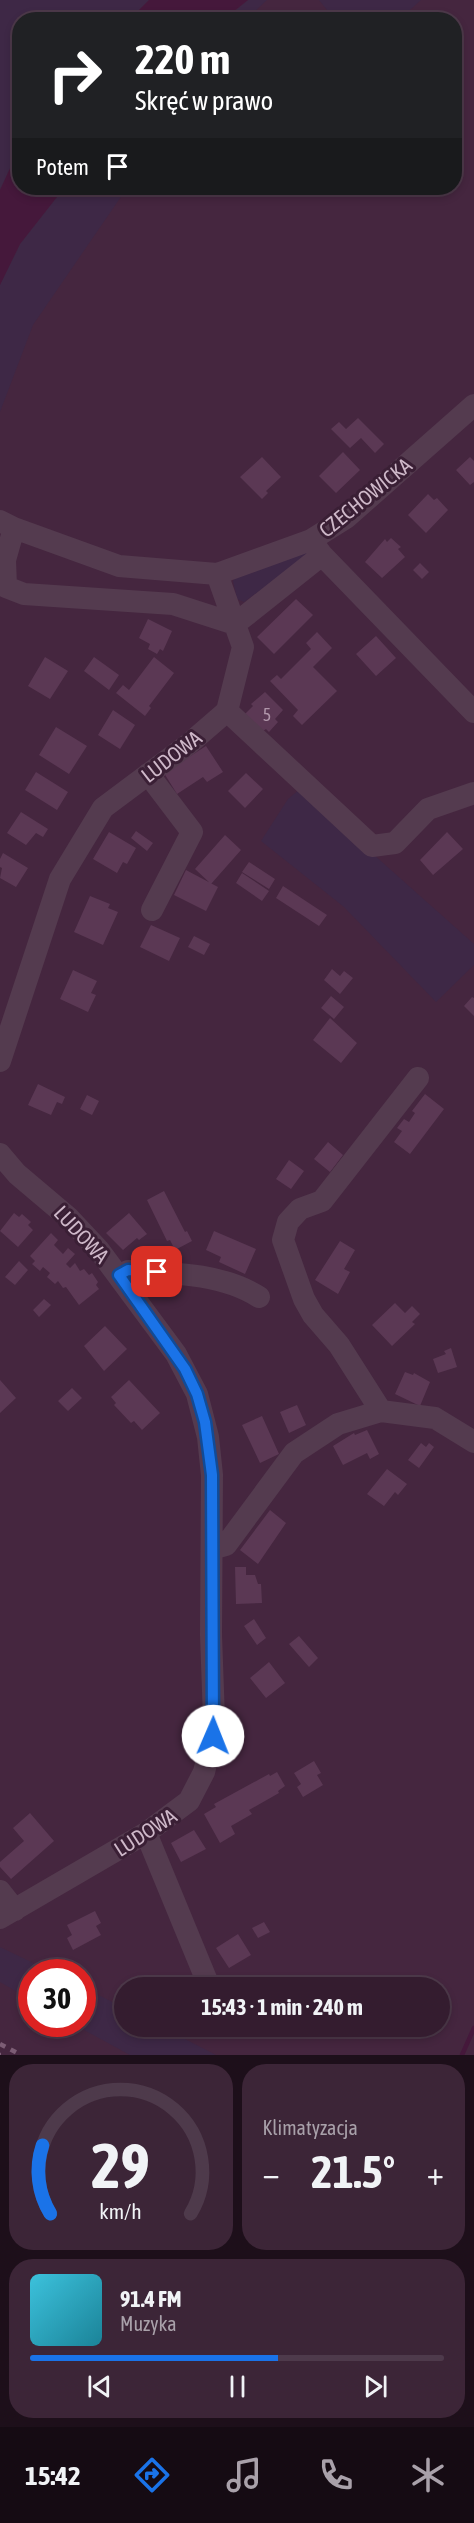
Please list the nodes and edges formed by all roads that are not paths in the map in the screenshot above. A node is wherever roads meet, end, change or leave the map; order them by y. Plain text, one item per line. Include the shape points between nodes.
1 (474, 405) edge
2 (7, 524) edge
3 (317, 548) junction
4 (217, 574) junction
5 (235, 624) junction
6 (227, 711) junction
7 (474, 712) edge
8 (148, 774) junction
9 (474, 793) edge
10 (152, 910) dead end
11 (0, 1060) edge
12 (418, 1078) dead end
13 (0, 1154) edge
14 (119, 1275) junction
15 (259, 1297) dead end
16 (381, 1411) junction
17 (474, 1442) edge
18 (212, 1549) junction
19 (146, 1833) junction
20 (0, 1891) edge
21 (8, 1914) edge
22 (205, 1977) edge

1 - 3 street, CZECHOWICKA
2 - 4 street, CZECHOWICKA via 119,566
2 - 5 street via 6,587 24,594 173,604
3 - 4 street, CZECHOWICKA
3 - 5 street
3 - 7 street
4 - 5 street
5 - 6 street via 243,647
6 - 8 street, LUDOWA
6 - 9 street via 372,846 395,843 428,809
8 - 10 street via 192,832
8 - 11 street, LUDOWA via 103,808 60,879
12 - 16 street via 322,1202 300,1209 288,1222 283,1240 304,1299
13 - 14 street, LUDOWA via 17,1174 83,1231
14 - 15 street via 128,1270 219,1280 242,1286
14 - 18 street, LUDOWA via 176,1354 197,1394 210,1454
16 - 17 street via 435,1418
16 - 18 street via 338,1424 294,1453 226,1545
18 - 19 street, LUDOWA via 214,1719 209,1755 198,1788 189,1801
19 - 21 street, LUDOWA
19 - 22 street
20 - 21 street

